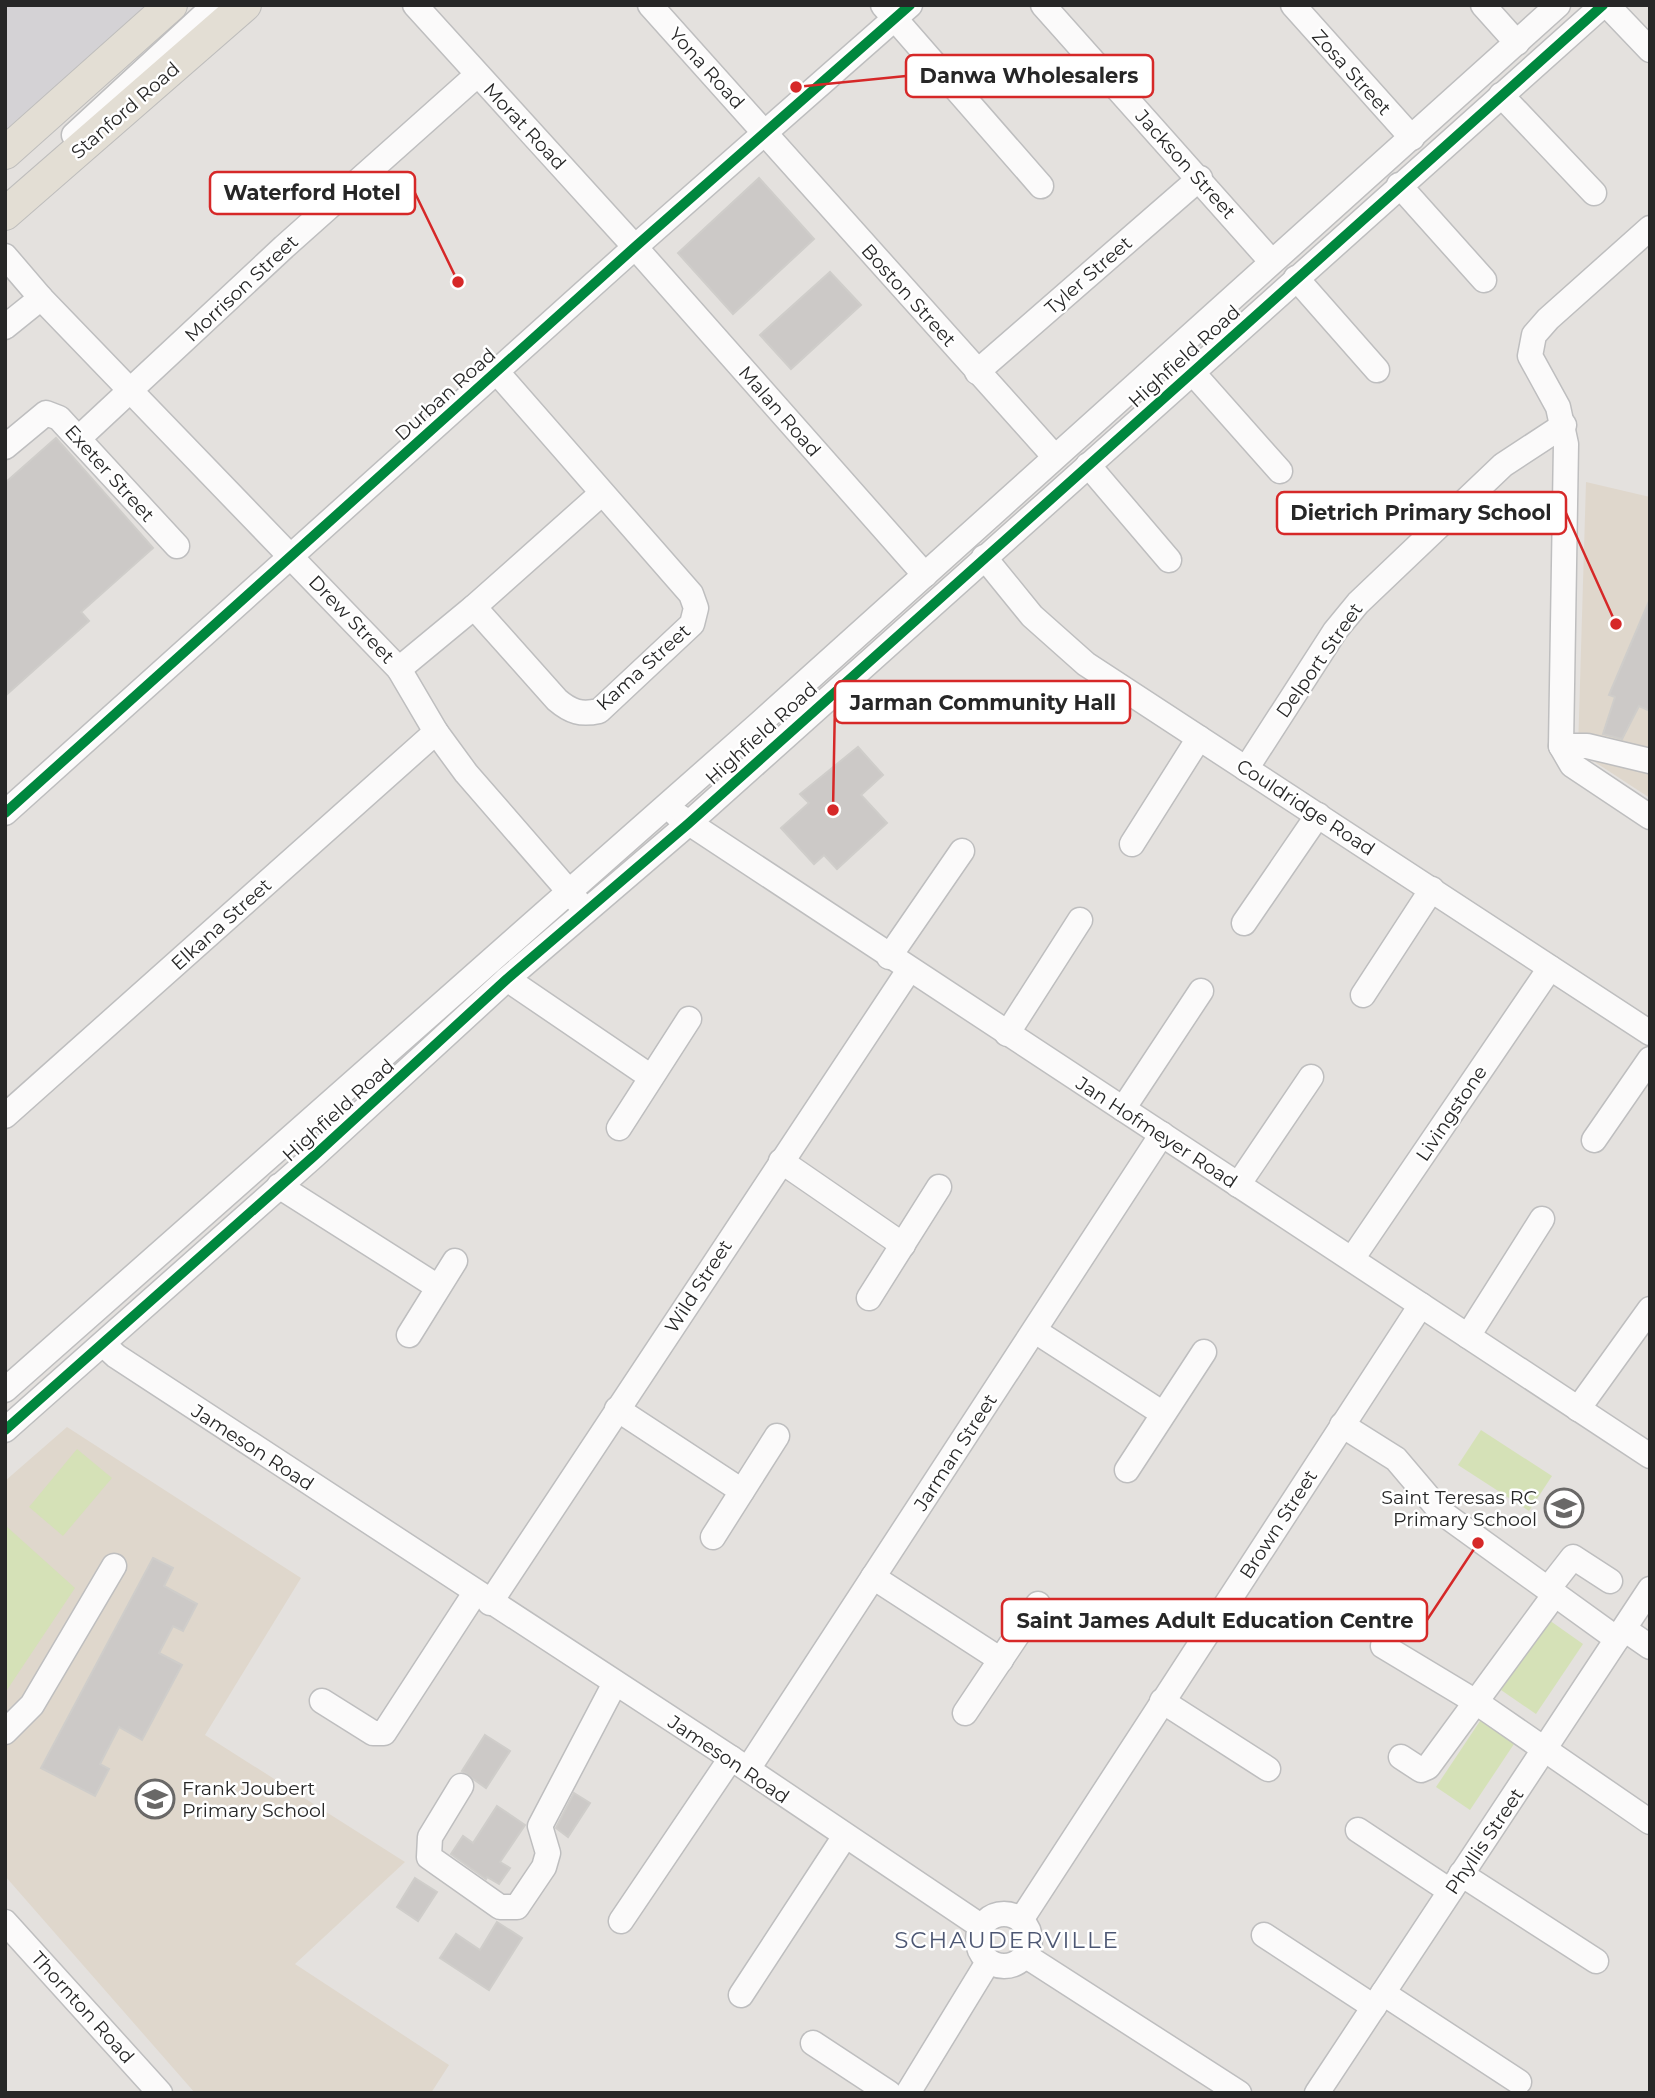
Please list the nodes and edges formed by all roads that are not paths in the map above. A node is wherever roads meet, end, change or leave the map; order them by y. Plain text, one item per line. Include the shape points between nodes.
1 (171, 5) edge
2 (191, 5) edge
3 (215, 5) edge
4 (245, 5) edge
5 (415, 5) edge
6 (650, 5) edge
7 (1043, 5) edge
8 (1293, 5) edge
9 (1483, 5) edge
10 (1558, 5) edge
11 (1605, 5) edge
12 (896, 10) edge
13 (1517, 43) junction
14 (1650, 50) edge
15 (477, 75) junction
16 (1501, 95) junction
17 (764, 132) junction
18 (1412, 138) junction
19 (5, 153) edge
20 (5, 170) edge
21 (1200, 178) junction
22 (1399, 185) junction
23 (1041, 186) dead end
24 (1594, 193) dead end
25 (5, 200) edge
26 (5, 215) edge
27 (1650, 228) edge
28 (635, 247) junction
29 (5, 256) edge
30 (1271, 261) junction
31 (1296, 278) junction
32 (1484, 280) dead end
33 (41, 298) junction
34 (5, 327) edge
35 (1377, 370) dead end
36 (496, 371) junction
37 (977, 372) junction
38 (1193, 373) junction
39 (130, 390) junction
40 (1564, 425) junction
41 (79, 438) junction
42 (5, 447) edge
43 (1054, 456) junction
44 (1088, 466) junction
45 (1280, 471) dead end
46 (601, 494) junction
47 (177, 546) dead end
48 (984, 557) junction
49 (291, 558) junction
50 (1170, 559) dead end
51 (925, 575) junction
52 (474, 607) junction
53 (399, 669) junction
54 (436, 732) junction
55 (1199, 738) junction
56 (1561, 746) junction
57 (1650, 761) edge
58 (1246, 769) junction
59 (665, 806) junction
60 (5, 813) edge
61 (1318, 815) junction
62 (1650, 817) edge
63 (688, 824) junction
64 (1132, 844) dead end
65 (962, 851) dead end
66 (1432, 889) junction
67 (569, 892) junction
68 (586, 912) junction
69 (1080, 920) dead end
70 (1244, 923) dead end
71 (899, 963) junction
72 (1550, 968) junction
73 (507, 979) junction
74 (1201, 991) dead end
75 (1363, 995) dead end
76 (689, 1019) dead end
77 (1650, 1033) edge
78 (1007, 1034) junction
79 (1650, 1059) edge
80 (651, 1077) junction
81 (1311, 1077) dead end
82 (1123, 1109) junction
83 (5, 1116) edge
84 (618, 1128) dead end
85 (1162, 1134) junction
86 (1594, 1140) dead end
87 (781, 1161) junction
88 (1238, 1185) junction
89 (279, 1186) junction
90 (939, 1187) dead end
91 (1542, 1219) dead end
92 (902, 1245) junction
93 (1352, 1259) junction
94 (455, 1261) dead end
95 (438, 1287) junction
96 (869, 1298) dead end
97 (1421, 1305) junction
98 (1650, 1309) edge
99 (1035, 1331) junction
100 (409, 1335) dead end
101 (1468, 1336) junction
102 (103, 1344) junction
103 (1204, 1352) dead end
104 (5, 1390) edge
105 (617, 1409) junction
106 (1578, 1409) junction
107 (1162, 1412) junction
108 (1342, 1425) junction
109 (5, 1430) edge
110 (777, 1436) dead end
111 (1650, 1456) edge
112 (1127, 1470) dead end
113 (742, 1491) junction
114 (713, 1537) dead end
115 (114, 1566) dead end
116 (873, 1577) junction
117 (1610, 1581) dead end
118 (1650, 1589) edge
119 (1551, 1591) junction
120 (483, 1598) junction
121 (1038, 1604) dead end
122 (1620, 1634) junction
123 (1384, 1646) dead end
124 (1650, 1647) edge
125 (1001, 1660) junction
126 (615, 1683) junction
127 (322, 1701) dead end
128 (1162, 1701) junction
129 (1476, 1702) junction
130 (965, 1713) dead end
131 (5, 1731) edge
132 (1545, 1752) junction
133 (1401, 1756) dead end
134 (740, 1764) junction
135 (1268, 1769) dead end
136 (461, 1786) dead end
137 (1650, 1822) edge
138 (1358, 1830) dead end
139 (845, 1836) junction
140 (1456, 1882) junction
141 (1021, 1920) junction
142 (621, 1921) dead end
143 (5, 1922) edge
144 (982, 1927) junction
145 (1264, 1935) dead end
146 (1026, 1956) junction
147 (1596, 1961) dead end
148 (988, 1962) junction
149 (741, 1995) dead end
150 (1379, 2000) junction
151 (813, 2043) dead end
152 (1519, 2082) dead end
153 (160, 2093) edge
154 (889, 2093) edge
155 (908, 2093) edge
156 (1239, 2093) edge
157 (1317, 2093) edge

1 - 19 main road
2 - 20 street
3 - 25 street
4 - 26 main road, Stanford Road
5 - 15 street, Morat Road
6 - 17 street, Yona Road
7 - 21 street, Jackson Street
8 - 18 street, Zosa Street
9 - 13 street
10 - 13 street, Highfield Road
11 - 14 street
11 - 16 street, Highfield Road
12 - 17 street, Durban Road
12 - 23 street
13 - 18 street, Highfield Road
15 - 28 street, Morat Road
15 - 39 street, Morrison Street
16 - 22 street, Highfield Road
16 - 24 street
17 - 28 street, Durban Road
17 - 37 street, Boston Street
18 - 30 street, Highfield Road
21 - 30 street, Jackson Street
21 - 37 street, Tyler Street
22 - 31 street, Highfield Road
22 - 32 street
27 - 40 street via 1534,335 1531,356
28 - 36 street, Durban Road
28 - 51 street, Malan Road
29 - 33 street, Drew Street
30 - 43 street, Highfield Road
31 - 35 street
31 - 38 street, Highfield Road
33 - 34 street
33 - 39 street, Drew Street
36 - 46 street, Kama Street
36 - 49 street, Durban Road
37 - 43 street, Boston Street
38 - 44 street, Highfield Road
38 - 45 street
39 - 41 street, Morrison Street
39 - 49 street, Drew Street
40 - 56 street
40 - 58 street, Delport Street via 1503,465 1365,596 1335,631
41 - 42 street, Exeter Street via 60,418 46,413
41 - 47 street, Exeter Street
43 - 51 street, Highfield Road
44 - 48 street, Highfield Road
44 - 50 street
46 - 52 street
46 - 52 street, Kama Street via 659,554 691,594 695,608 692,624 599,711 579,713 557,700
48 - 55 street, Couldridge Road via 1032,616 1069,652
48 - 63 street, Highfield Road
49 - 53 street, Drew Street
49 - 60 street, Durban Road
51 - 59 street, Highfield Road
52 - 53 street
53 - 54 street, Drew Street
54 - 67 street, Drew Street
54 - 83 street, Elkana Street
55 - 58 street, Couldridge Road
55 - 64 street
56 - 57 street via 1587,746
56 - 62 street via 1572,765
58 - 61 street, Couldridge Road
59 - 63 street, Jan Hofmeyer Road
59 - 67 street, Highfield Road
61 - 66 street, Couldridge Road
61 - 70 street
63 - 68 street, Highfield Road
63 - 71 street, Jan Hofmeyer Road
65 - 71 street, Wild Street
66 - 72 street, Couldridge Road
66 - 75 street
67 - 68 street, Drew Street
67 - 104 street, Highfield Road
68 - 73 street, Highfield Road
69 - 78 street
71 - 78 street, Jan Hofmeyer Road
71 - 87 street, Wild Street
72 - 77 street, Couldridge Road
72 - 93 street, Livingstone
73 - 80 street
73 - 89 street, Highfield Road
74 - 82 street
76 - 80 street
78 - 82 street, Jan Hofmeyer Road
79 - 86 street
80 - 84 street
81 - 88 street
82 - 85 street, Jan Hofmeyer Road
85 - 88 street, Jan Hofmeyer Road
85 - 99 street, Jarman Street
87 - 92 street
87 - 105 street, Wild Street
88 - 93 street, Jan Hofmeyer Road
89 - 95 street
89 - 102 street, Highfield Road
90 - 92 street
91 - 101 street
92 - 96 street
93 - 97 street, Jan Hofmeyer Road
94 - 95 street
95 - 100 street
97 - 101 street, Jan Hofmeyer Road
97 - 108 street, Brown Street
98 - 106 street
99 - 107 street
99 - 116 street, Jarman Street
101 - 106 street, Jan Hofmeyer Road
102 - 109 street, Highfield Road
102 - 120 street, Jameson Road
103 - 107 street
105 - 113 street
105 - 120 street, Wild Street
106 - 111 street, Jan Hofmeyer Road
107 - 112 street
108 - 119 street via 1388,1452 1441,1512
108 - 128 street, Brown Street
110 - 113 street
113 - 114 street
115 - 131 street via 32,1705
116 - 125 street
116 - 134 street, Jarman Street
117 - 119 street via 1573,1557
118 - 122 street, Phyllis Street
119 - 122 street
119 - 129 street
120 - 126 street, Jameson Road
120 - 127 street via 384,1733 373,1733
121 - 125 street
122 - 124 street
122 - 132 street, Phyllis Street
123 - 129 street
125 - 130 street
126 - 134 street, Jameson Road
126 - 136 street via 540,1826 548,1853 544,1867 517,1907 500,1907 429,1857 429,1838
128 - 135 street
128 - 141 street, Brown Street
129 - 132 street
129 - 133 street via 1426,1769
132 - 137 street
132 - 140 street, Phyllis Street
134 - 139 street, Jameson Road
134 - 142 street, Jarman Street
138 - 140 street
139 - 144 street, Jameson Road
139 - 149 street
140 - 147 street
140 - 150 street, Phyllis Street
141 - 144 street via 995,1915
141 - 146 street via 1031,1941
143 - 153 street, Thornton Road
144 - 148 street via 978,1942
145 - 150 street
146 - 148 street via 1012,1966
146 - 156 street
148 - 155 street
150 - 152 street
150 - 157 street, Phyllis Street
151 - 154 street

